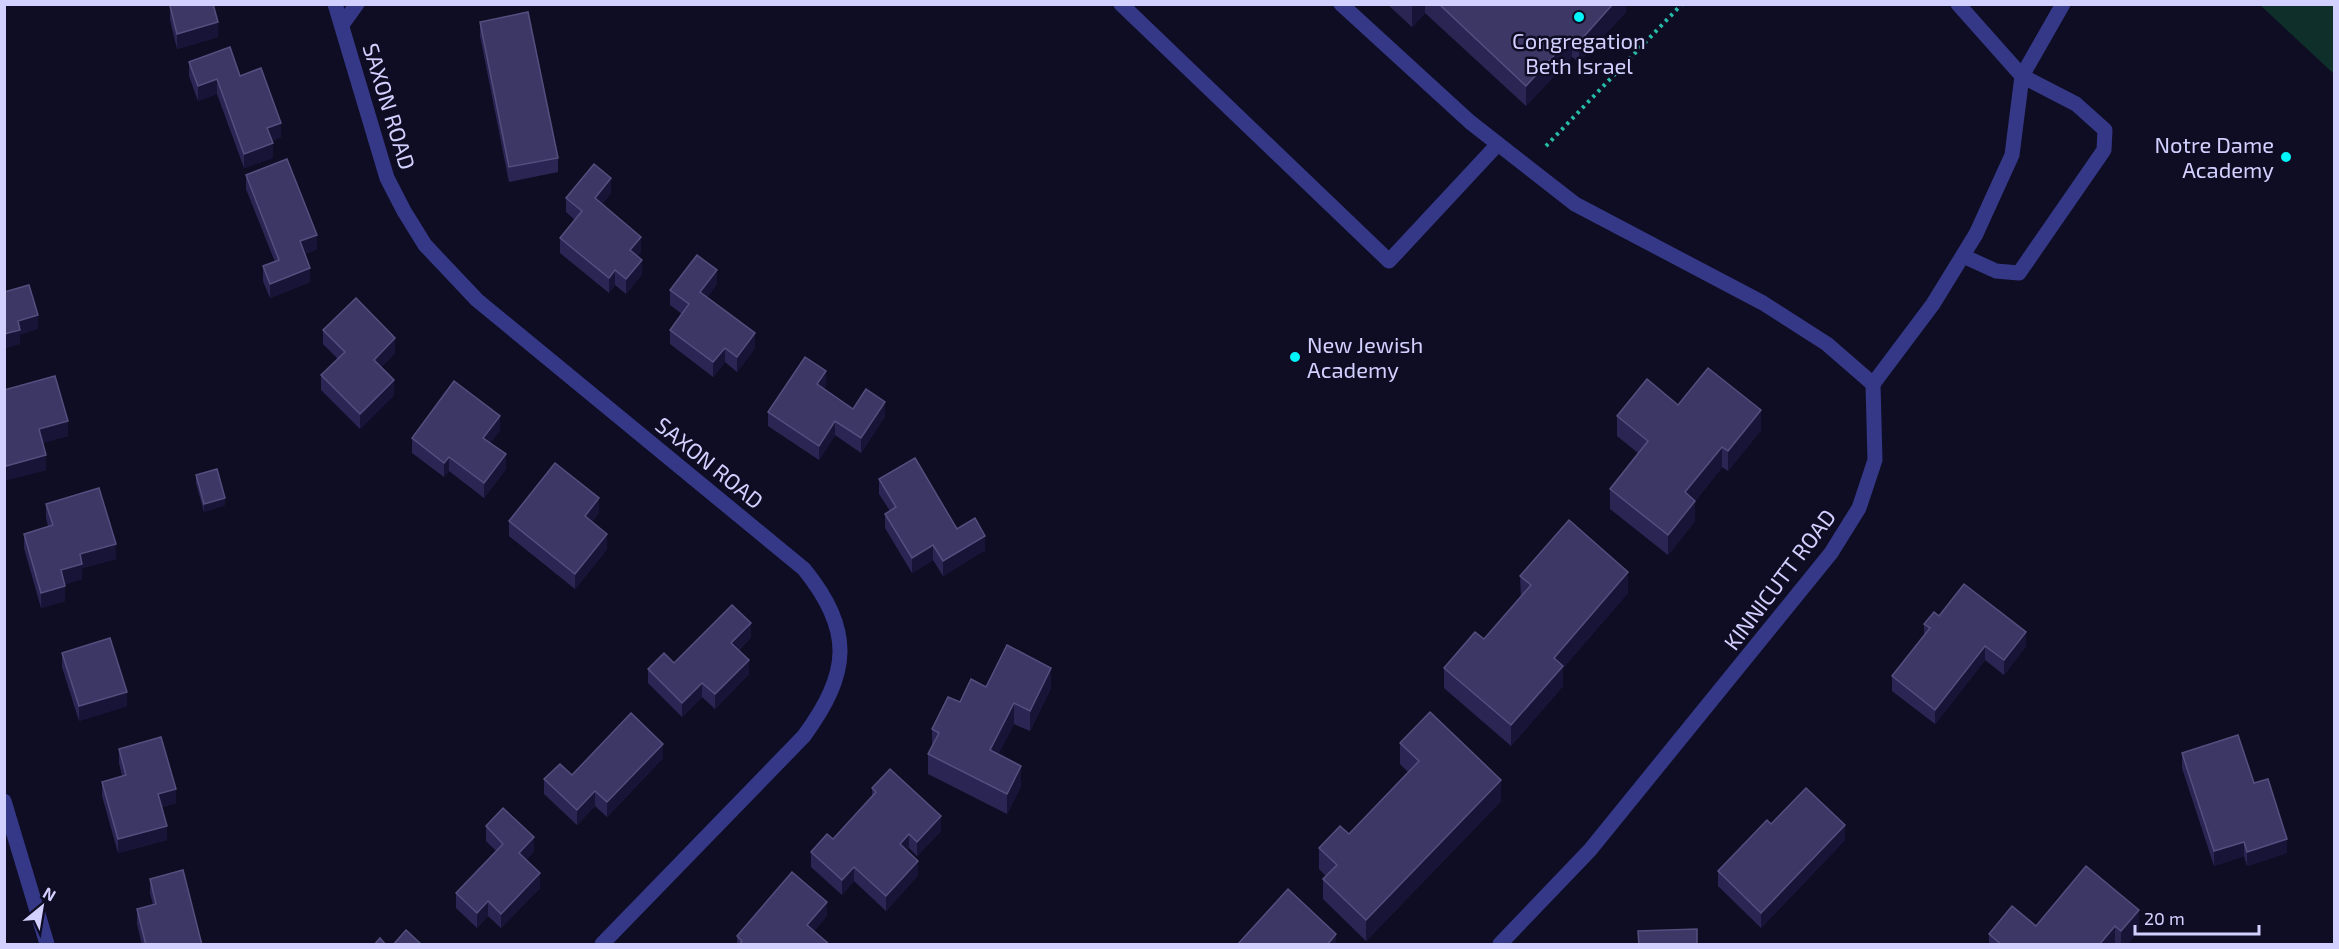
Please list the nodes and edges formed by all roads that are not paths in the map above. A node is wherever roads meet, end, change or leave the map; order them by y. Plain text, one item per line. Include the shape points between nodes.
1 (335, 4) edge
2 (357, 4) edge
3 (1121, 4) edge
4 (1341, 4) edge
5 (1958, 4) edge
6 (2063, 4) edge
7 (342, 25) junction
8 (2022, 76) junction
9 (1498, 144) junction
10 (1963, 256) junction
11 (1874, 384) junction
12 (4, 801) edge
13 (47, 945) edge
14 (602, 945) edge
15 (1500, 945) edge

1 - 7 street, SAXON ROAD
2 - 7 street
3 - 9 street via 1389,261
4 - 9 street
5 - 8 street
6 - 8 street
7 - 14 street, SAXON ROAD via 387,178 425,245 477,300 796,562 823,593 837,622 841,656 835,685 810,728
8 - 10 street via 2012,155
8 - 10 street via 2076,104 2105,130 2103,150 2019,273 1996,271
9 - 11 street via 1575,204 1762,303 1827,344
10 - 11 street
11 - 15 street, KINNICUTT ROAD via 1875,460 1859,508 1831,553 1590,850
12 - 13 street

